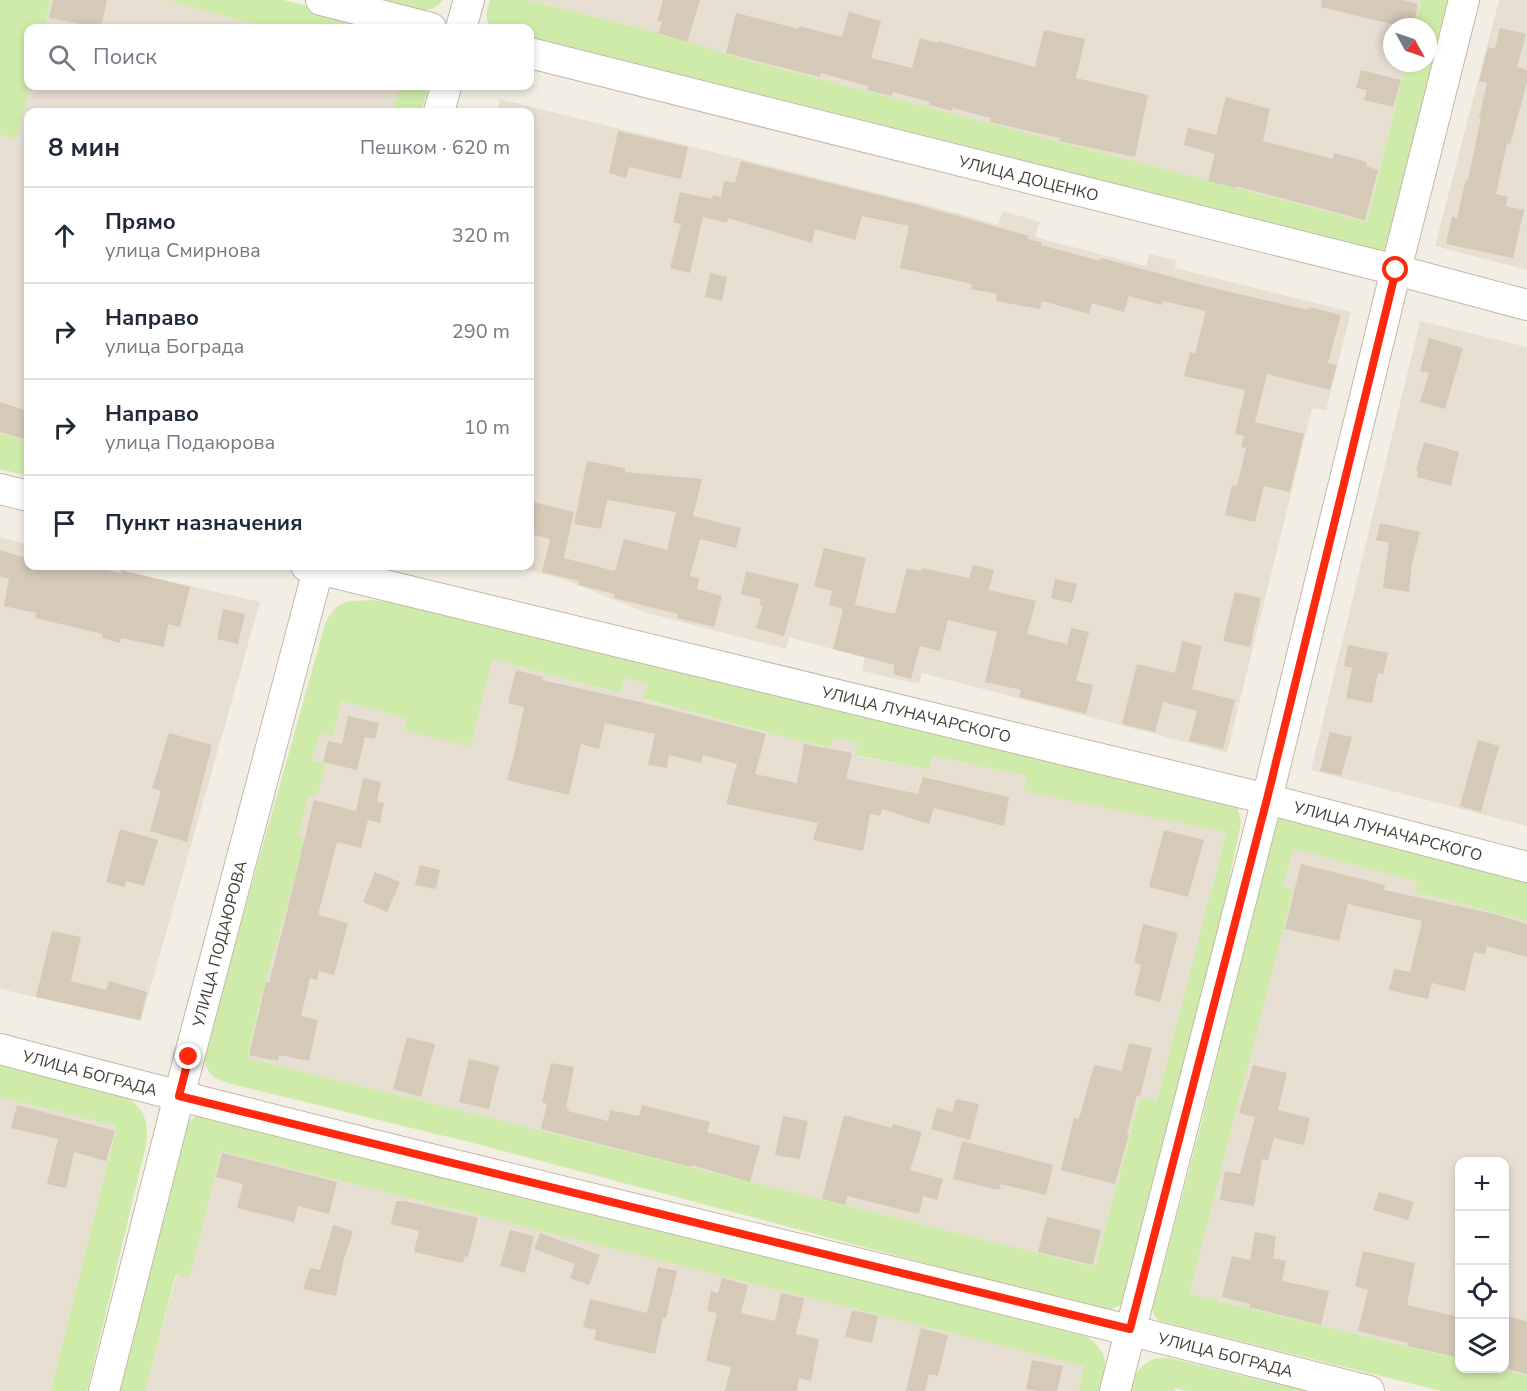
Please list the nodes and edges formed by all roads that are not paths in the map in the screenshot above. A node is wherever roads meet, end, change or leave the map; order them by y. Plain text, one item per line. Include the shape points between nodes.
1 (321, 0) edge
2 (469, 0) edge
3 (1464, 0) edge
4 (415, 24) edge
5 (462, 24) edge
6 (534, 54) edge
7 (445, 90) edge
8 (440, 108) edge
9 (1396, 270) junction
10 (1527, 305) edge
11 (0, 489) edge
12 (24, 495) edge
13 (313, 570) edge
14 (330, 570) edge
15 (1267, 799) junction
16 (1527, 867) edge
17 (0, 1049) edge
18 (179, 1096) junction
19 (1130, 1329) junction
20 (104, 1391) edge
21 (1115, 1391) edge
22 (1369, 1391) edge

1 - 4 street
2 - 5 street
3 - 9 street
6 - 9 street, УЛИЦА ДОЦЕНКО
7 - 8 street
9 - 10 street, УЛИЦА ДОЦЕНКО
9 - 15 street
11 - 12 street
13 - 18 street, УЛИЦА ПОДАЮРОВА
14 - 15 street, УЛИЦА ЛУНАЧАРСКОГО
15 - 16 street, УЛИЦА ЛУНАЧАРСКОГО
15 - 19 street
17 - 18 street, УЛИЦА БОГРАДА
18 - 19 street, УЛИЦА БОГРАДА
18 - 20 street, УЛИЦА ПОДАЮРОВА
19 - 21 street
19 - 22 street, УЛИЦА БОГРАДА

